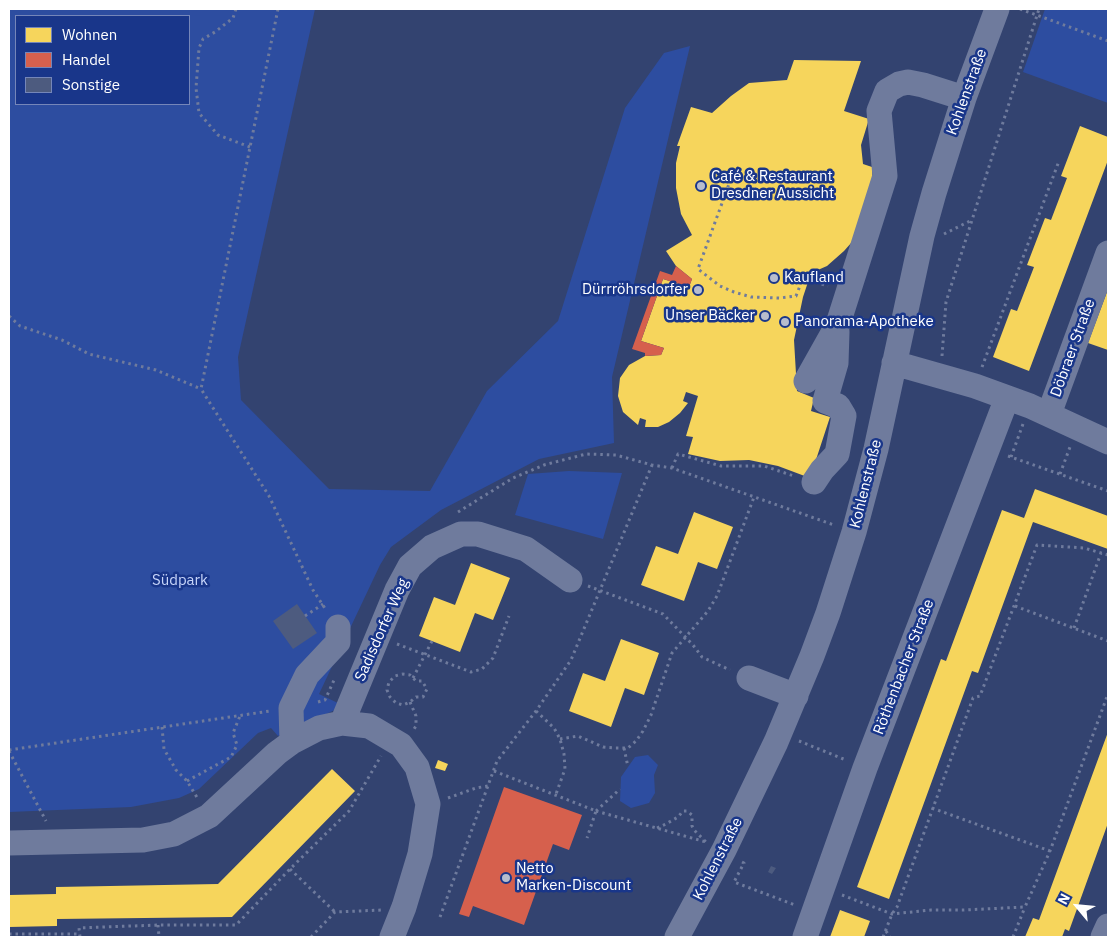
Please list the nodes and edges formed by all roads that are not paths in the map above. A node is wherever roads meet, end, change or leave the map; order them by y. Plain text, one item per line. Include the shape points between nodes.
1 (997, 9) edge
2 (964, 98) junction
3 (1108, 253) edge
4 (840, 318) junction
5 (894, 364) junction
6 (806, 381) dead end
7 (1029, 406) junction
8 (1108, 442) edge
9 (814, 482) road end
10 (570, 580) road end
11 (338, 627) dead end
12 (738, 673) road end
13 (796, 696) junction
14 (342, 723) junction
15 (292, 742) junction
16 (9, 843) edge
17 (1108, 926) edge
18 (392, 937) edge
19 (677, 937) edge
20 (805, 937) edge
21 (1103, 937) edge

1 - 2 street, Kohlenstraße
2 - 4 street via 908,82 887,91 879,110 885,176
2 - 5 street, Kohlenstraße via 925,228
3 - 7 street, Döbraer Straße
4 - 6 street
4 - 9 street via 836,363 825,400 838,406 844,416 837,454
5 - 7 street, Döbraer Straße via 975,386
5 - 13 street, Kohlenstraße via 854,532
7 - 8 street, Döbraer Straße
7 - 20 street, Röthenbacher Straße via 988,449 865,768
10 - 14 street, Sadisdorfer Weg via 526,549 478,534 461,534 432,547 410,566 397,590
11 - 15 street via 338,642 307,675 291,708
12 - 13 street
13 - 19 street, Kohlenstraße via 724,850
14 - 15 street via 318,728
14 - 18 street via 369,726 401,745 417,767 428,804 420,854
15 - 16 street via 209,816 174,834 143,840
17 - 21 street

